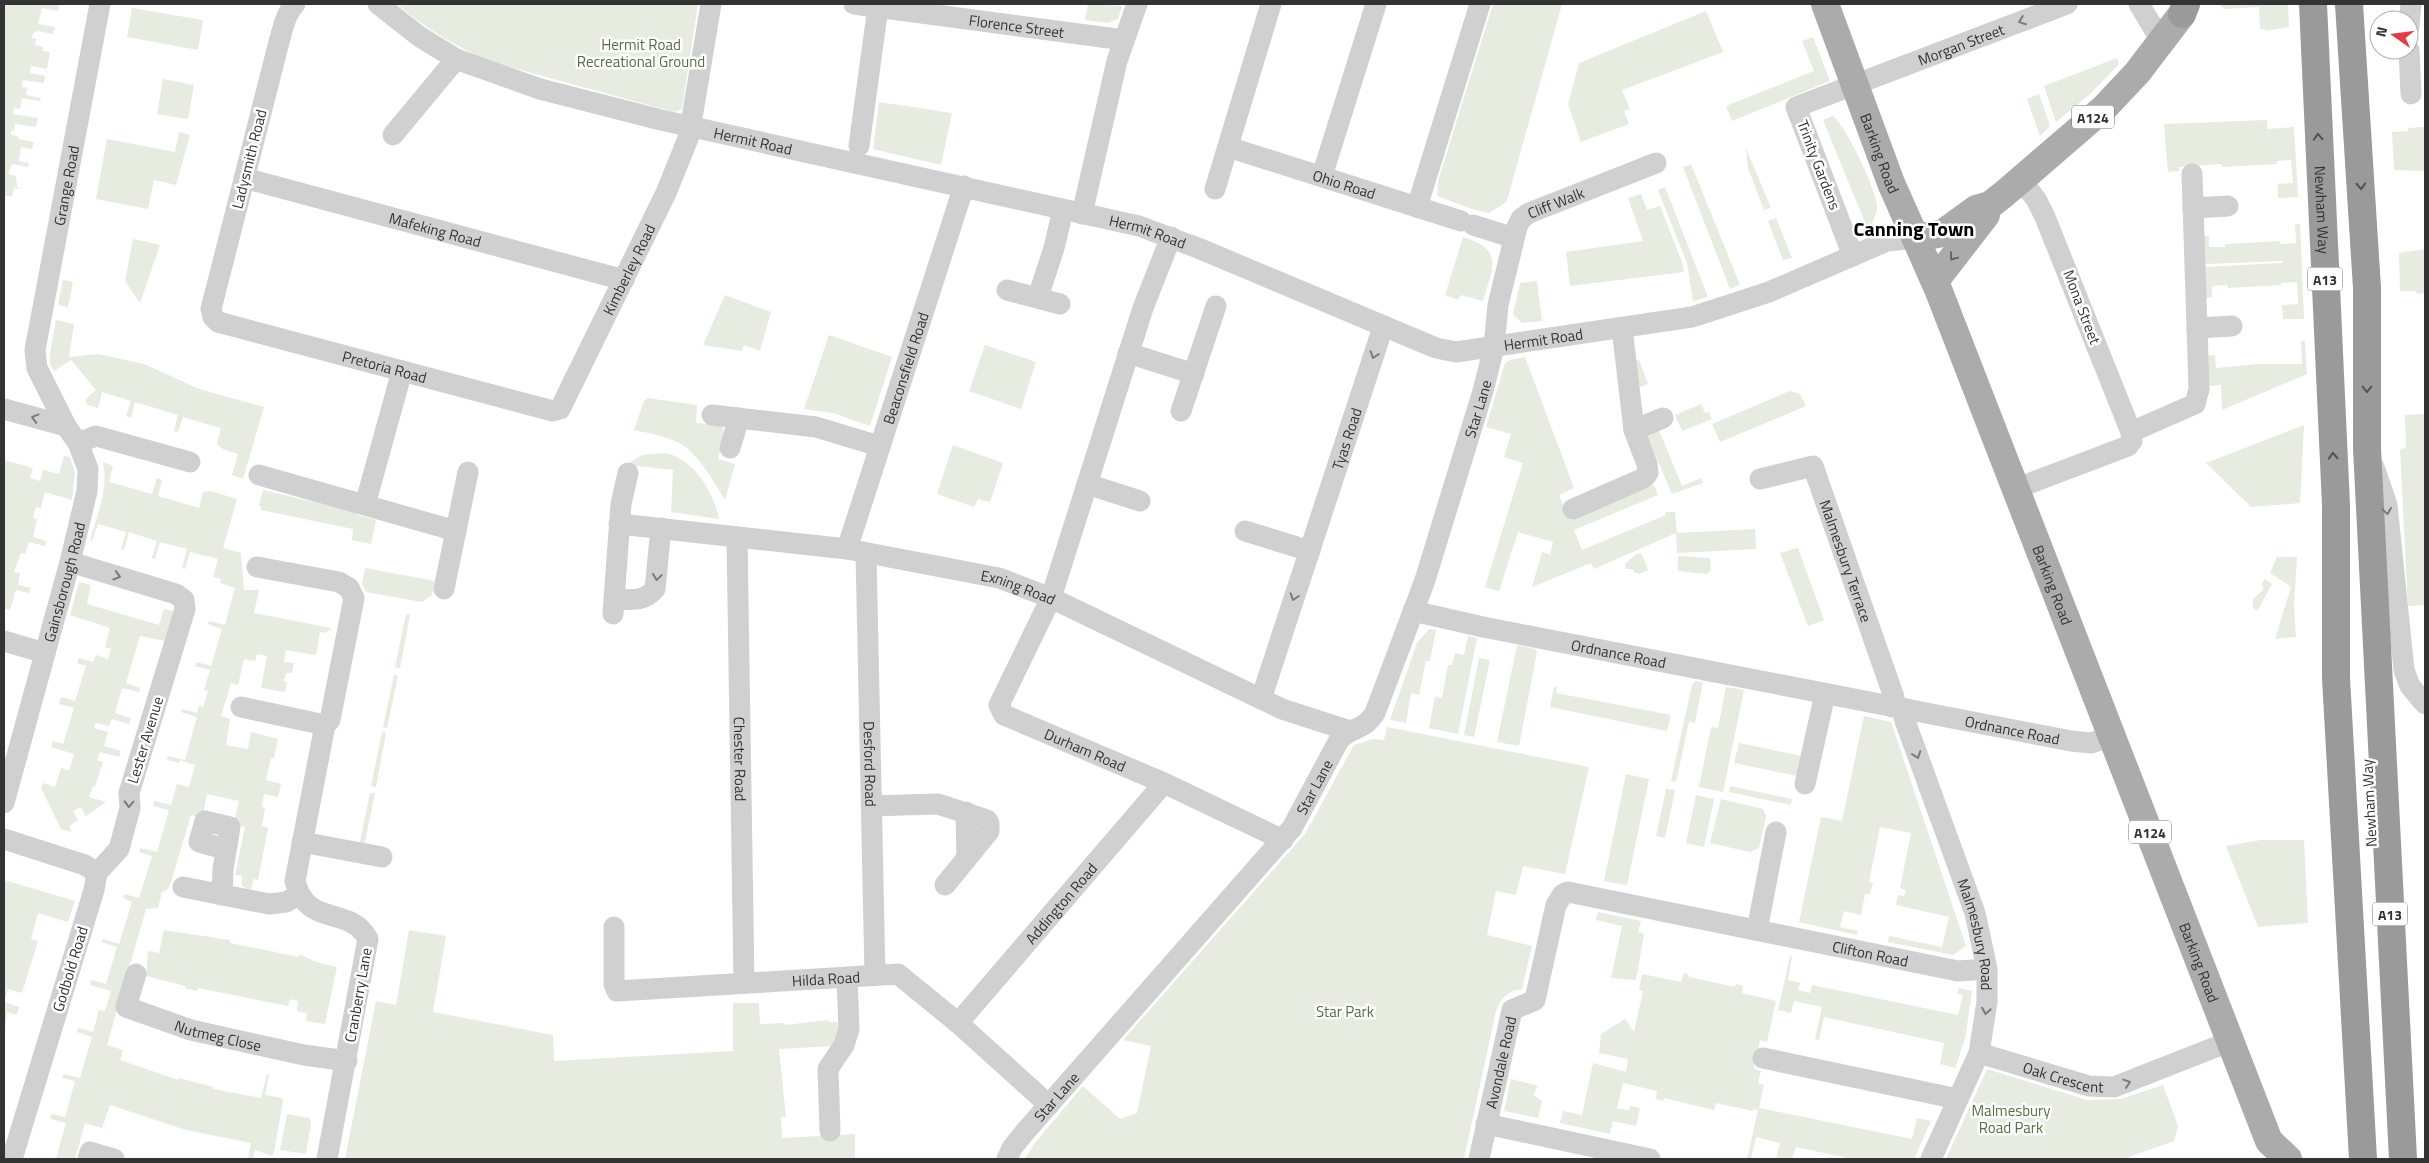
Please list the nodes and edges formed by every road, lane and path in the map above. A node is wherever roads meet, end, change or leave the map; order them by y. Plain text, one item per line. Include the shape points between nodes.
1 (100, 4) edge
2 (295, 4) edge
3 (378, 4) edge
4 (712, 4) edge
5 (854, 4) edge
6 (1137, 4) edge
7 (1270, 4) edge
8 (1376, 4) edge
9 (1480, 4) edge
10 (1825, 4) edge
11 (2067, 4) edge
12 (2139, 4) edge
13 (2312, 4) edge
14 (2349, 4) edge
15 (878, 7) junction
16 (2184, 9) edge
17 (2166, 38) junction
18 (1124, 40) junction
19 (456, 59) junction
20 (2409, 60) edge
21 (1856, 85) junction
22 (2411, 94) dead end
23 (692, 126) junction
24 (392, 134) dead end
25 (859, 146) dead end
26 (1228, 147) junction
27 (1656, 163) dead end
28 (2192, 174) dead end
29 (1322, 176) junction
30 (244, 178) junction
31 (2020, 179) junction
32 (964, 186) junction
33 (1216, 189) dead end
34 (1990, 204) junction
35 (2228, 206) dead end
36 (1417, 207) junction
37 (2193, 208) junction
38 (1072, 212) junction
39 (1171, 237) junction
40 (1514, 238) junction
41 (1916, 238) junction
42 (1853, 256) junction
43 (624, 280) junction
44 (1935, 281) junction
45 (1007, 290) dead end
46 (1038, 297) junction
47 (1060, 304) dead end
48 (1216, 306) dead end
49 (212, 317) joint
50 (2232, 326) dead end
51 (1384, 327) junction
52 (1622, 328) junction
53 (2197, 328) junction
54 (1494, 347) junction
55 (1128, 353) junction
56 (38, 368) joint
57 (402, 371) junction
58 (1194, 374) junction
59 (4, 409) edge
60 (560, 409) joint
61 (1181, 411) dead end
62 (712, 415) dead end
63 (739, 418) junction
64 (1664, 418) dead end
65 (1634, 430) junction
66 (72, 434) junction
67 (2131, 436) junction
68 (879, 446) junction
69 (730, 448) dead end
70 (2367, 448) junction
71 (190, 462) dead end
72 (468, 472) dead end
73 (628, 473) dead end
74 (259, 475) dead end
75 (1760, 479) dead end
76 (1087, 484) junction
77 (2015, 488) junction
78 (1140, 502) dead end
79 (365, 504) junction
80 (1573, 509) dead end
81 (620, 524) junction
82 (661, 528) junction
83 (456, 531) junction
84 (1245, 531) dead end
85 (737, 537) junction
86 (856, 551) junction
87 (1310, 551) junction
88 (70, 562) junction
89 (257, 566) dead end
90 (444, 589) dead end
91 (1051, 598) junction
92 (1413, 612) junction
93 (4, 641) edge
94 (45, 653) junction
95 (2357, 674) junction
96 (1825, 694) junction
97 (1261, 699) junction
98 (2425, 704) edge
99 (241, 707) dead end
100 (1899, 708) junction
101 (326, 725) junction
102 (1350, 731) junction
103 (2112, 736) junction
104 (9, 764) edge
105 (1164, 783) junction
106 (1805, 784) dead end
107 (4, 803) edge
108 (871, 806) junction
109 (1776, 832) dead end
110 (4, 838) edge
111 (1283, 840) junction
112 (302, 842) junction
113 (226, 849) dead end
114 (382, 857) dead end
115 (96, 873) junction
116 (945, 886) dead end
117 (183, 887) dead end
118 (1563, 894) joint
119 (222, 895) junction
120 (298, 895) junction
121 (614, 927) dead end
122 (1756, 930) junction
123 (1987, 969) junction
124 (136, 974) dead end
125 (875, 975) junction
126 (847, 977) junction
127 (744, 983) junction
128 (958, 1023) junction
129 (2231, 1040) junction
130 (1979, 1053) junction
131 (1763, 1058) dead end
132 (346, 1061) junction
133 (1958, 1099) junction
134 (1049, 1105) junction
135 (1486, 1124) junction
136 (830, 1130) dead end
137 (2275, 1153) edge
138 (89, 1155) edge
139 (12, 1159) edge
140 (114, 1159) edge
141 (327, 1159) edge
142 (1007, 1159) edge
143 (1478, 1159) edge
144 (1650, 1159) edge
145 (1931, 1159) edge
146 (2363, 1159) edge
147 (2377, 1159) edge
148 (2388, 1159) edge
149 (2403, 1159) edge

1 - 56 street, Grange Road via 35,350
2 - 30 street, Ladysmith Road via 284,22
3 - 19 street, Hermit Road via 420,37
4 - 23 street, Kimberley Road
5 - 15 street, Florence Street
6 - 18 street
7 - 26 street
8 - 29 street
9 - 36 street
10 - 21 main road, Barking Road / A124
11 -> 21 street, Morgan Street
12 - 17 street via 2154,29
95 -> 13 highway, Newham Way / A13 via 2336,505
14 -> 70 highway, Newham Way / A13 via 2366,288
15 - 18 street, Florence Street
15 - 25 street
16 - 17 main road, A124
17 - 31 main road, A124 via 2104,108
18 - 38 street
19 - 23 street, Hermit Road via 540,89
19 - 24 street
20 - 22 street
21 - 41 main road, Barking Road / A124 via 1891,183
21 - 42 street, Trinity Gardens via 1796,107
23 - 32 street, Hermit Road
23 - 43 street, Kimberley Road via 666,192
26 - 29 street, Ohio Road
26 - 33 street
27 - 40 street, Cliff Walk via 1529,213 1521,219
28 - 37 street
29 - 36 street, Ohio Road
30 - 43 street, Mafeking Road
30 - 49 street, Ladysmith Road via 211,309
31 - 34 main road, A124
31 - 67 street, Mona Street via 2046,217
32 - 38 street, Hermit Road
32 - 68 street, Beaconsfield Road
34 - 41 main road, A124 via 1943,233
34 -> 44 main road, A124 via 1985,218
35 - 37 street
36 - 40 street, Ohio Road
37 - 53 street
38 - 39 street, Hermit Road via 1139,226
38 - 46 street via 1054,248
39 - 51 street, Hermit Road
39 - 55 street
40 - 54 street, Cliff Walk via 1498,305
41 - 42 street, Hermit Road via 1887,241
41 - 44 main road, Barking Road / A124
42 - 52 street, Hermit Road via 1769,292 1703,314
43 - 60 street, Kimberley Road
44 - 77 main road, Barking Road / A124
45 - 46 street
46 - 47 street
48 - 58 street
49 - 57 street, Pretoria Road via 218,322
50 - 53 street
51 - 54 street, Hermit Road via 1444,350 1456,352
51 -> 87 street, Tyas Road
52 - 54 street, Hermit Road
52 - 65 street
53 - 67 street via 2199,389 2195,404
54 - 92 street, Star Lane
55 - 58 street
55 - 76 street
56 - 66 street, Gainsborough Road
57 - 60 street, Pretoria Road via 553,410
57 - 79 street
58 - 61 street
66 -> 59 street
62 - 63 street
63 - 68 street via 816,426
63 - 69 street
64 - 65 street
65 - 80 street via 1648,473 1644,478
66 - 71 street via 96,436
66 - 88 street, Gainsborough Road via 88,469 87,491
67 - 77 street via 2128,446
68 - 86 street, Beaconsfield Road
70 - 95 highway, Newham Way / A13
70 -> 98 street, Newham Way via 2387,505 2401,653 2410,686
72 - 83 street
73 - 81 street
74 - 79 street
75 - 100 street, Malmesbury Terrace via 1813,466
76 - 78 street
76 - 91 street
77 - 103 main road, Barking Road / A124
79 - 83 street
81 - 82 street, Exning Road
82 -> 81 street via 654,589 649,596 614,606
82 - 85 street, Exning Road
83 - 90 street
84 - 87 street
85 - 86 street, Exning Road
85 - 127 street, Chester Road
86 - 91 street, Exning Road via 992,577
86 - 108 street, Desford Road
87 -> 97 street, Tyas Road
88 - 94 street, Gainsborough Road
88 -> 115 street, Lester Avenue via 188,597 129,793 130,808 120,849
89 - 101 street via 339,582 349,588 354,598 330,720
91 - 97 street, Exning Road
91 - 105 street, Durham Road via 999,705 1001,712
92 - 96 street, Ordnance Road
92 - 102 street, Star Lane via 1375,713 1368,723
93 - 94 street
94 - 104 street, Gainsborough Road
95 - 146 highway, Newham Way / A13
95 - 147 highway, Newham Way / A13
95 - 148 highway, Newham Way / A13
95 - 149 highway, Newham Way / A13
96 - 100 street, Ordnance Road
96 - 106 street
97 - 102 street, Exning Road
99 - 101 street
100 - 103 street, Ordnance Road via 2071,741 2091,743
100 -> 123 street, Malmesbury Road via 1975,913
101 - 112 street
102 - 111 street, Star Lane via 1335,746 1297,822
103 - 129 main road, Barking Road / A124
104 - 107 street, Gainsborough Road
105 - 111 street, Durham Road
105 - 128 street, Addington Road
108 - 116 street via 938,804 987,820 990,827
108 - 125 street, Desford Road
109 - 122 street
110 - 115 street via 85,865
111 - 134 street, Star Lane
112 - 114 street
112 - 120 street via 295,881
113 - 119 street
115 - 139 street, Godbold Road via 94,890
117 - 119 street
118 - 122 street, Clifton Road via 1568,892
118 - 135 street, Avondale Road via 1556,905 1538,993 1530,1003 1512,1010
119 - 120 street via 269,904 286,902
120 - 132 street, Cranberry Lane via 310,908 346,919 363,929 368,939
121 - 127 street, Hilda Road via 614,984 618,991
122 - 123 street, Clifton Road via 1958,971
123 -> 130 street, Malmesbury Road via 1987,1002
124 - 132 street, Nutmeg Close via 126,1007 191,1030
125 - 126 street, Hilda Road
125 - 128 street, Hilda Road via 898,974
126 - 127 street, Hilda Road
126 - 136 street via 849,1029 844,1045 828,1069
128 - 134 street, Hilda Road
130 -> 129 street, Oak Crescent via 2089,1086 2114,1087
129 - 137 main road, Barking Road / A124
130 - 133 street, Malmesbury Road
131 - 133 street
132 - 141 street, Cranberry Lane
133 - 145 street, Malmesbury Road
134 - 142 street, Star Lane via 1012,1148
135 - 143 street, Avondale Road
135 - 144 street
138 - 140 street

